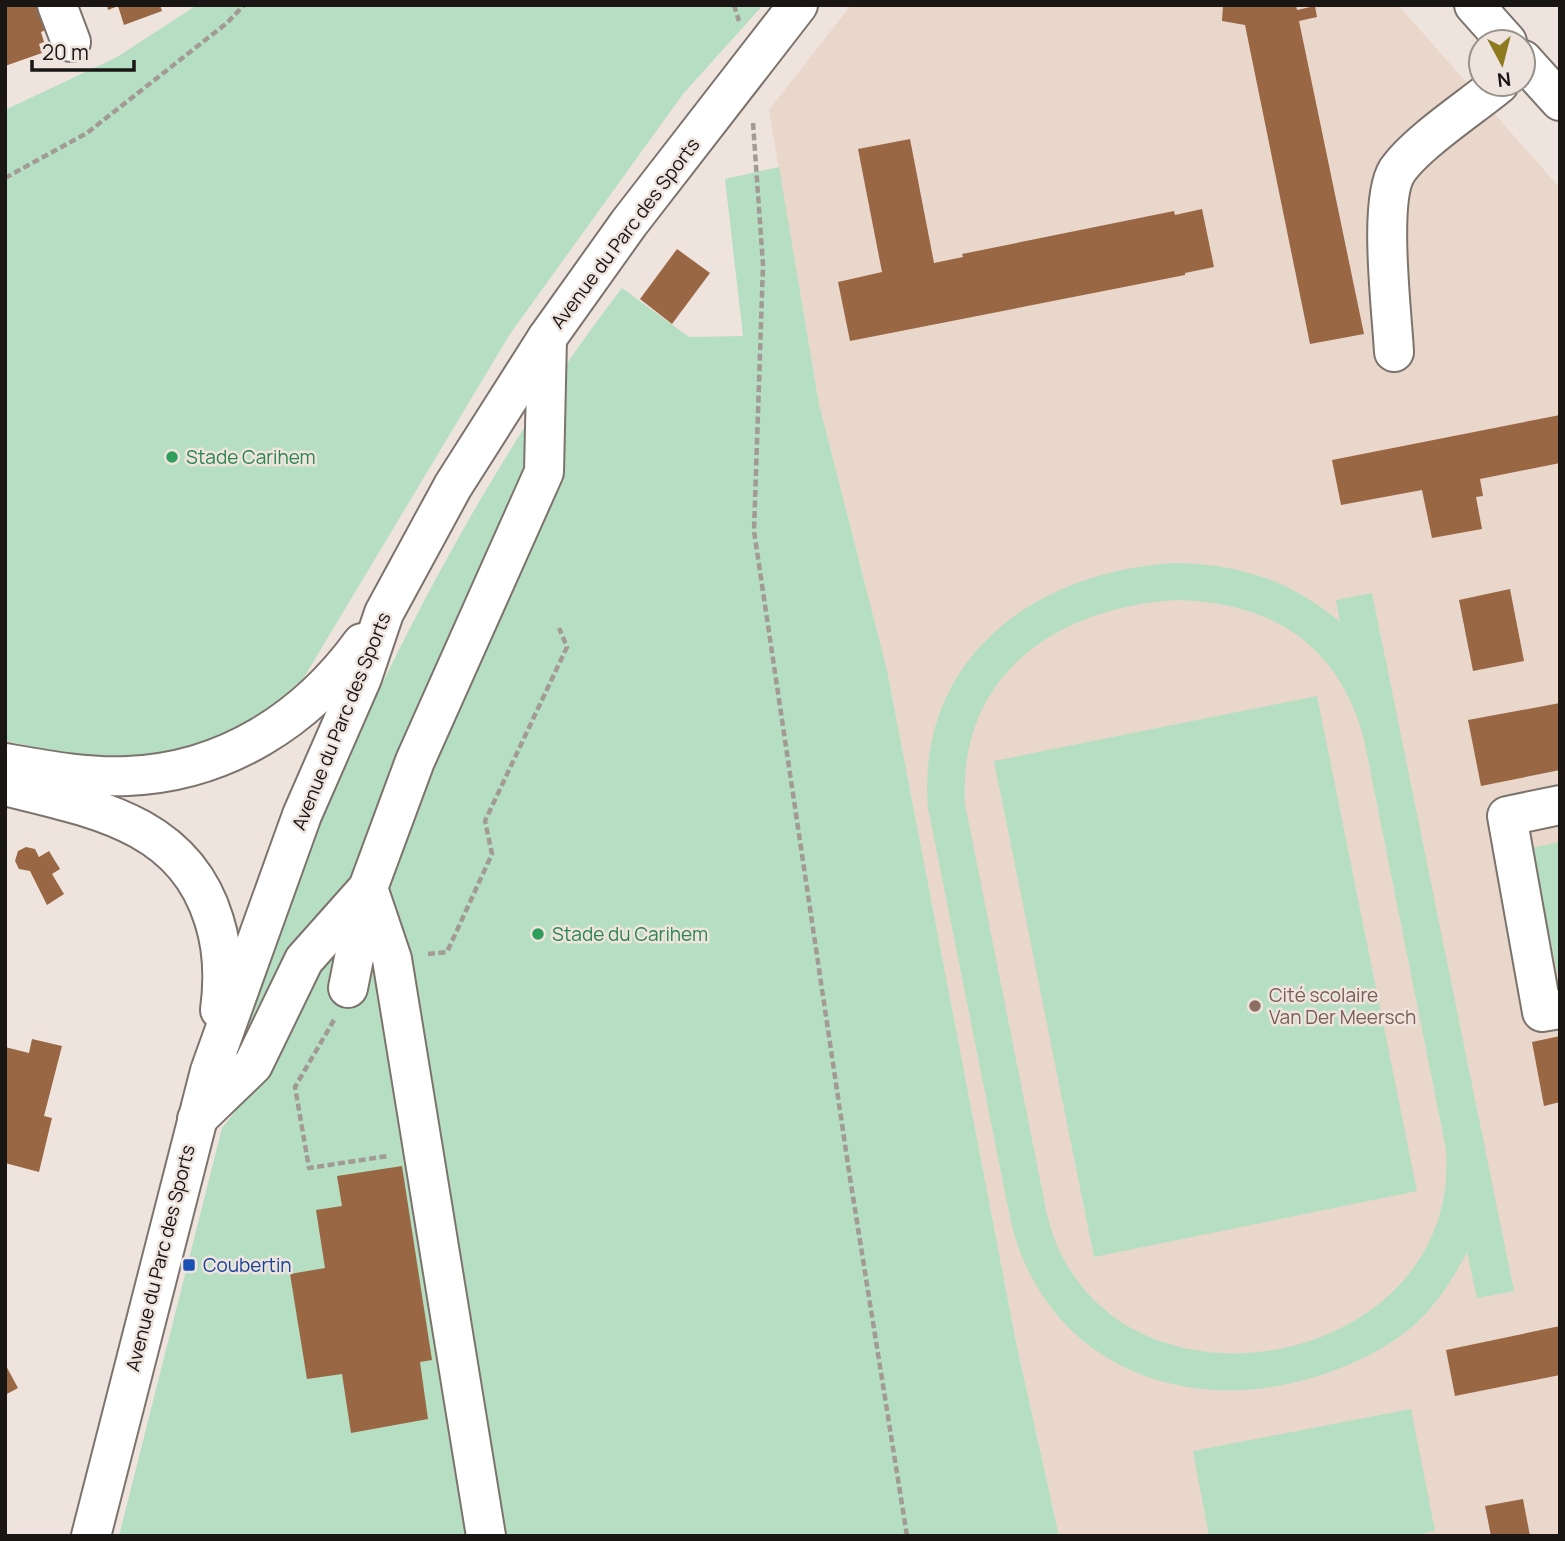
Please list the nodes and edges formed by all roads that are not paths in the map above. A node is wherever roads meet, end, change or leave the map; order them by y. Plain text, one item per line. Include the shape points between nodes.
1 (57, 5) edge
2 (798, 5) edge
3 (1474, 5) edge
4 (1491, 28) edge
5 (71, 42) dead end
6 (1537, 81) edge
7 (1477, 98) edge
8 (1560, 101) edge
9 (547, 338) junction
10 (1394, 352) dead end
11 (384, 613) junction
12 (5, 763) edge
13 (5, 786) edge
14 (1560, 805) edge
15 (368, 888) junction
16 (348, 988) road end
17 (1560, 1009) edge
18 (210, 1071) junction
19 (197, 1119) junction
20 (91, 1536) edge
21 (485, 1536) edge

1 - 5 street
2 - 9 street, Avenue du Parc des Sports via 629,223
3 - 4 street
6 - 8 street
7 - 10 street via 1410,157 1393,179 1388,208
9 - 11 street, Avenue du Parc des Sports via 453,486
9 - 15 street via 544,472 415,761
11 - 12 street via 318,696 265,736 228,754 163,773 127,776
11 - 18 street, Avenue du Parc des Sports via 362,678 297,828
13 - 18 street via 96,810 134,826 164,843 201,885 219,935 222,968
14 - 17 street via 1507,816 1542,1012
15 - 16 street
15 - 19 street via 304,960 253,1065
15 - 21 street via 392,959
18 - 19 street, Avenue du Parc des Sports
19 - 20 street, Avenue du Parc des Sports

